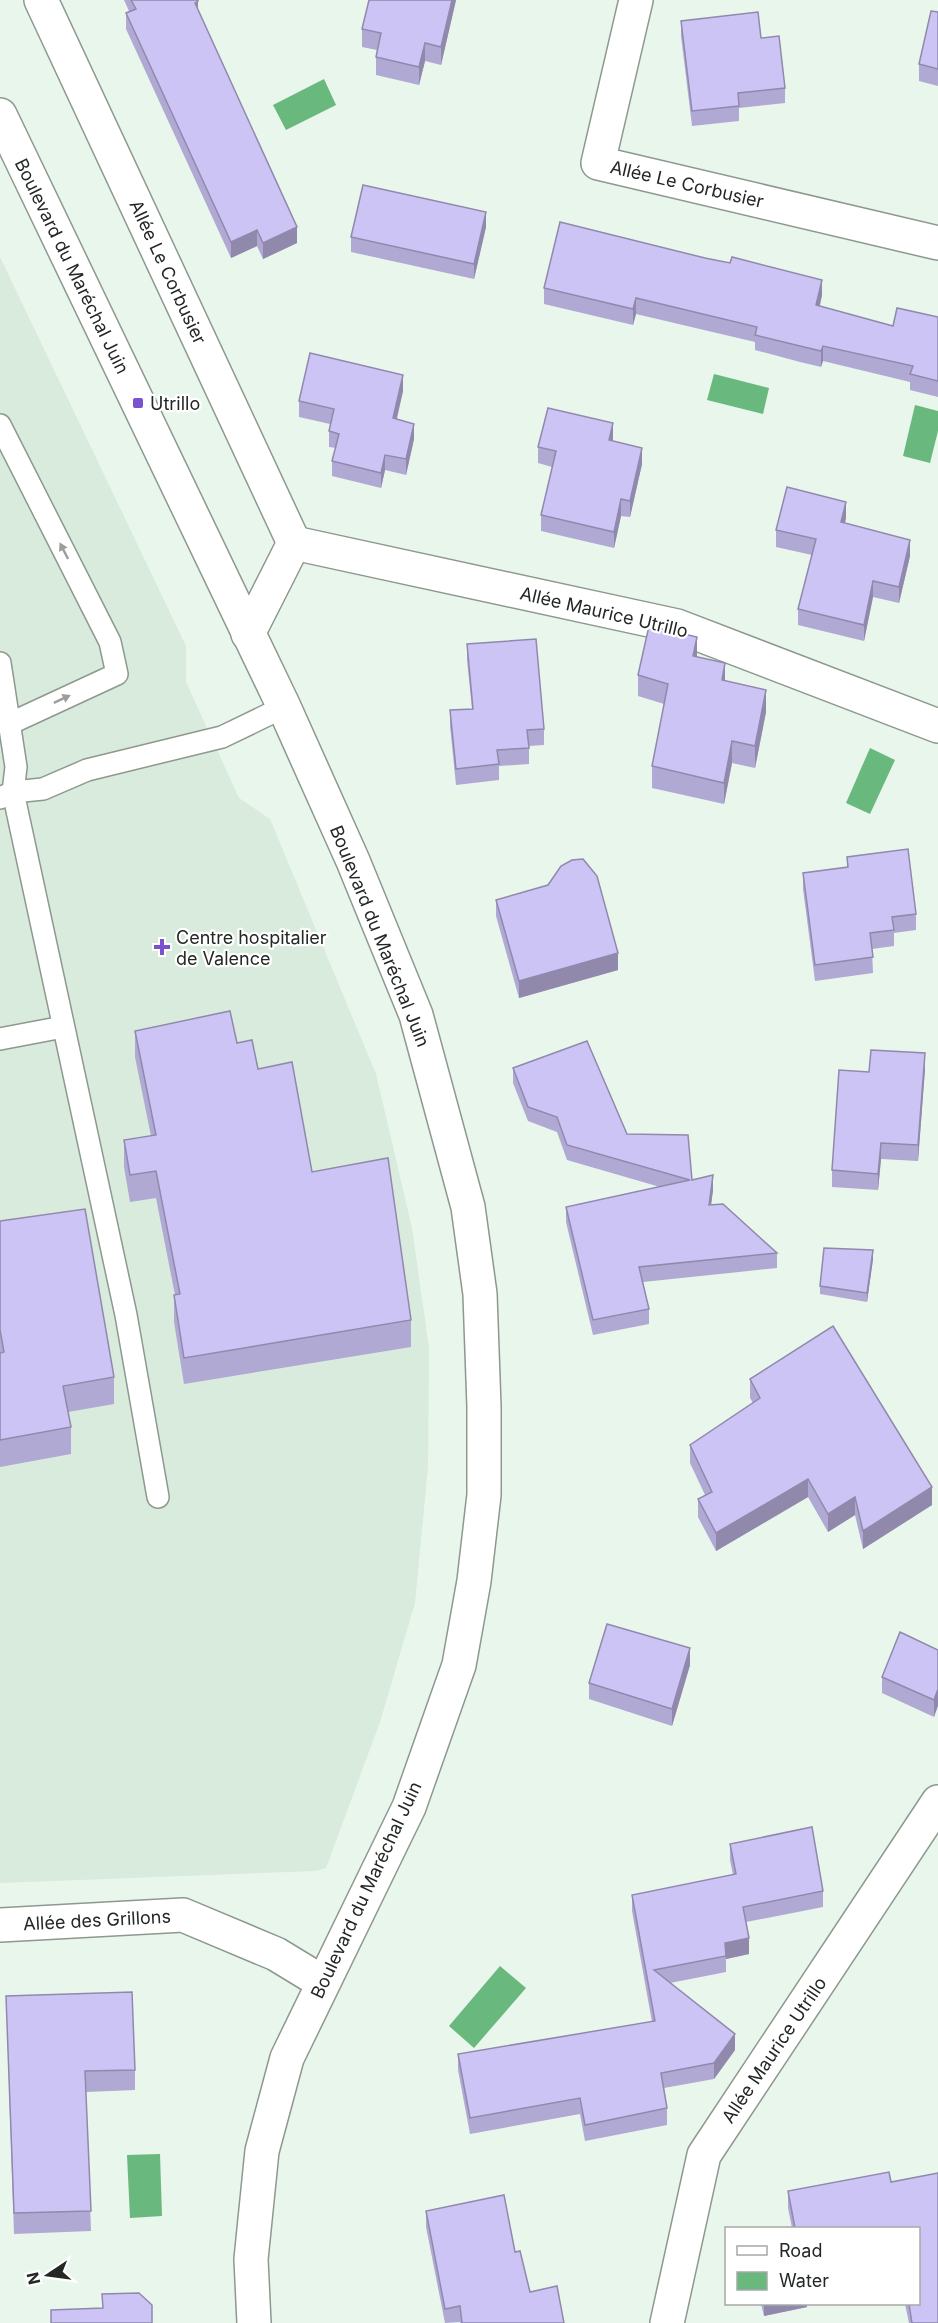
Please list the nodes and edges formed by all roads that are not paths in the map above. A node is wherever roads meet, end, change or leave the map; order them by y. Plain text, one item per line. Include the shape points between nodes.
1 (41, 0) edge
2 (636, 0) edge
3 (0, 115) edge
4 (938, 243) edge
5 (0, 426) edge
6 (294, 543) junction
7 (248, 634) junction
8 (0, 663) edge
9 (284, 707) junction
10 (9, 724) junction
11 (938, 726) edge
12 (6, 796) edge
13 (63, 1027) junction
14 (0, 1039) edge
15 (158, 1497) dead end
16 (938, 1802) edge
17 (0, 1925) edge
18 (322, 1982) junction
19 (254, 2323) edge
20 (667, 2323) edge

1 - 6 street, Allée Le Corbusier
2 - 4 street, Allée Le Corbusier via 598,163
3 - 7 street, Boulevard du Maréchal Juin
10 -> 5 lane via 117,674 110,642
6 - 7 street
6 - 11 street, Allée Maurice Utrillo via 677,626
7 - 9 street, Boulevard du Maréchal Juin
8 - 10 lane
9 - 12 lane via 222,737 87,770 43,789
9 - 18 street, Boulevard du Maréchal Juin via 416,1015 441,1100 468,1207 480,1294 484,1407 484,1495 459,1665 409,1808
10 - 12 lane via 15,767
12 - 13 lane
13 - 14 lane
13 - 15 lane via 126,1315
16 - 20 street, Allée Maurice Utrillo via 705,2155
17 - 18 street, Allée des Grillons via 183,1916 276,1954
18 - 19 street, Boulevard du Maréchal Juin via 287,2058 262,2151 251,2259

